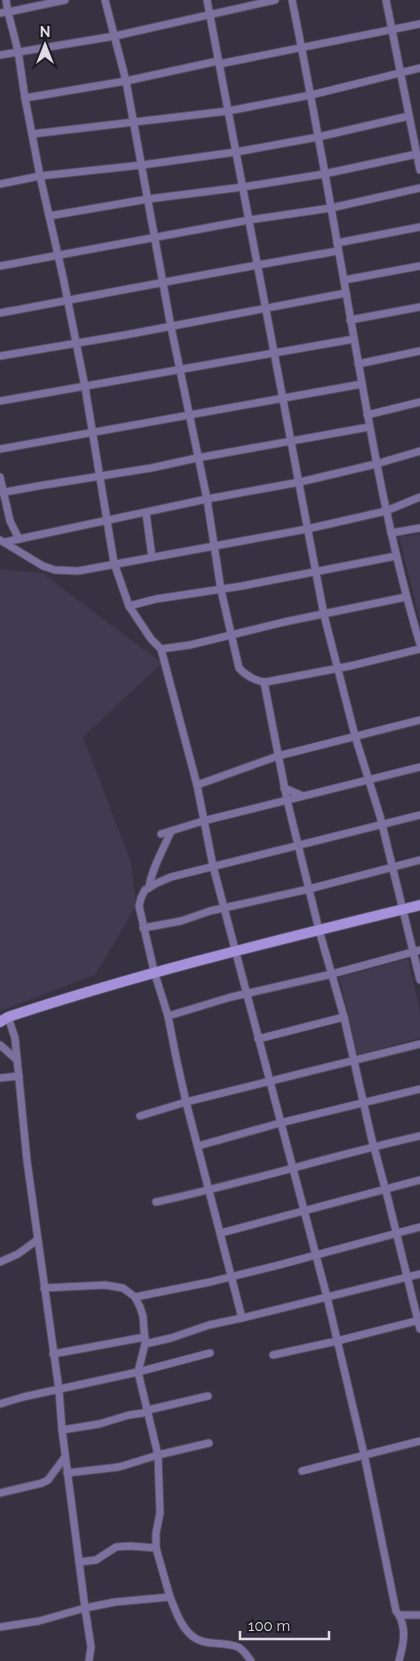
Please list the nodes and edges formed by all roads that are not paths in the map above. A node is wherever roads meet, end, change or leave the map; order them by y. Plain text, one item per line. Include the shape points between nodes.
1 (6, 0) edge
2 (65, 0) edge
3 (105, 0) edge
4 (207, 0) edge
5 (275, 0) edge
6 (292, 0) edge
7 (386, 0) edge
8 (8, 12) junction
9 (0, 13) edge
10 (210, 15) junction
11 (420, 24) edge
12 (393, 30) junction
13 (115, 36) junction
14 (302, 48) junction
15 (18, 51) junction
16 (0, 55) edge
17 (218, 63) junction
18 (420, 68) edge
19 (400, 73) junction
20 (126, 81) junction
21 (311, 95) junction
22 (25, 98) junction
23 (228, 111) junction
24 (409, 116) junction
25 (133, 123) junction
26 (32, 134) junction
27 (318, 137) junction
28 (236, 152) junction
29 (417, 154) junction
30 (142, 165) junction
31 (420, 170) edge
32 (324, 174) junction
33 (40, 176) junction
34 (0, 184) edge
35 (242, 188) junction
36 (420, 188) edge
37 (148, 199) junction
38 (331, 208) junction
39 (49, 216) junction
40 (249, 220) junction
41 (420, 227) edge
42 (154, 238) junction
43 (338, 247) junction
44 (58, 256) junction
45 (258, 264) junction
46 (0, 266) edge
47 (420, 266) edge
48 (344, 280) junction
49 (163, 283) junction
50 (346, 293) junction
51 (68, 300) junction
52 (420, 306) edge
53 (266, 307) junction
54 (0, 313) edge
55 (350, 320) junction
56 (171, 327) junction
57 (354, 339) junction
58 (76, 343) junction
59 (420, 351) edge
60 (275, 354) junction
61 (0, 356) edge
62 (358, 364) junction
63 (179, 369) junction
64 (362, 384) junction
65 (85, 387) junction
66 (284, 398) junction
67 (0, 401) edge
68 (420, 402) edge
69 (188, 414) junction
70 (367, 415) junction
71 (369, 427) junction
72 (93, 432) junction
73 (292, 442) junction
74 (0, 449) edge
75 (420, 451) edge
76 (197, 458) junction
77 (376, 464) junction
78 (0, 477) edge
79 (100, 477) junction
80 (300, 482) junction
81 (1, 493) edge
82 (420, 497) edge
83 (207, 500) junction
84 (386, 511) junction
85 (146, 513) junction
86 (108, 520) junction
87 (420, 528) edge
88 (307, 529) junction
89 (391, 533) junction
90 (19, 538) junction
91 (2, 541) edge
92 (214, 546) junction
93 (396, 556) junction
94 (152, 557) junction
95 (114, 563) junction
96 (316, 572) junction
97 (221, 590) junction
98 (406, 597) junction
99 (129, 606) junction
100 (324, 615) junction
101 (231, 635) junction
102 (420, 644) edge
103 (161, 649) junction
104 (420, 649) edge
105 (337, 669) junction
106 (264, 682) junction
107 (420, 720) edge
108 (355, 736) junction
109 (278, 756) junction
110 (420, 767) edge
111 (369, 780) junction
112 (197, 784) junction
113 (284, 788) junction
114 (303, 796) junction
115 (287, 800) junction
116 (420, 815) edge
117 (204, 821) junction
118 (382, 823) junction
119 (171, 831) junction
120 (160, 834) dead end
121 (298, 844) junction
122 (420, 860) edge
123 (213, 866) junction
124 (392, 867) junction
125 (149, 888) junction
126 (309, 889) junction
127 (420, 905) edge
128 (225, 908) junction
129 (403, 909) junction
130 (143, 928) junction
131 (319, 930) junction
132 (236, 950) junction
133 (416, 951) edge
134 (154, 972) junction
135 (332, 974) junction
136 (420, 980) edge
137 (247, 993) junction
138 (168, 1016) junction
139 (344, 1017) junction
140 (4, 1020) edge
141 (258, 1039) junction
142 (420, 1044) edge
143 (0, 1045) edge
144 (16, 1058) junction
145 (352, 1060) junction
146 (19, 1076) junction
147 (0, 1078) edge
148 (269, 1082) junction
149 (420, 1089) edge
150 (186, 1102) junction
151 (363, 1103) junction
152 (140, 1116) dead end
153 (280, 1123) junction
154 (420, 1136) edge
155 (198, 1146) junction
156 (374, 1146) junction
157 (294, 1167) junction
158 (420, 1180) edge
159 (386, 1189) junction
160 (209, 1191) junction
161 (156, 1202) dead end
162 (305, 1210) junction
163 (420, 1227) edge
164 (221, 1233) junction
165 (397, 1233) junction
166 (37, 1240) junction
167 (316, 1255) junction
168 (0, 1262) edge
169 (420, 1274) edge
170 (232, 1276) junction
171 (408, 1277) junction
172 (44, 1288) junction
173 (135, 1297) junction
174 (327, 1297) junction
175 (242, 1318) junction
176 (419, 1320) edge
177 (420, 1329) edge
178 (145, 1340) junction
179 (337, 1341) junction
180 (210, 1353) dead end
181 (53, 1354) junction
182 (273, 1355) dead end
183 (138, 1372) junction
184 (59, 1390) junction
185 (208, 1396) dead end
186 (0, 1404) edge
187 (148, 1410) junction
188 (62, 1430) junction
189 (420, 1441) edge
190 (209, 1444) dead end
191 (158, 1454) junction
192 (364, 1454) junction
193 (65, 1457) junction
194 (302, 1471) dead end
195 (67, 1473) junction
196 (0, 1493) edge
197 (156, 1548) junction
198 (79, 1562) junction
199 (170, 1597) junction
200 (85, 1608) junction
201 (399, 1615) junction
202 (420, 1615) edge
203 (0, 1627) edge
204 (89, 1661) edge
205 (251, 1661) edge
206 (399, 1661) edge

1 - 8 street
2 - 8 street
3 - 13 street
4 - 10 street
5 - 10 street
6 - 14 street
7 - 12 street
8 - 9 street
8 - 15 street
10 - 13 street
10 - 17 street
11 - 12 street
12 - 14 street
12 - 19 street
13 - 15 street
13 - 20 street
14 - 17 street
14 - 21 street
15 - 16 street
15 - 22 street
17 - 20 street
17 - 23 street
18 - 19 street
19 - 21 street
19 - 24 street
20 - 22 street
20 - 25 street
21 - 23 street
21 - 27 street
22 - 26 street
23 - 25 street
23 - 28 street
24 - 27 street
24 - 29 street
25 - 26 street
25 - 30 street
26 - 33 street
27 - 28 street
27 - 32 street
28 - 30 street
28 - 35 street
29 - 31 street
29 - 32 street
30 - 33 street
30 - 37 street
32 - 35 street
32 - 38 street
33 - 34 street
33 - 39 street
35 - 37 street
35 - 40 street
36 - 38 street
37 - 39 street
37 - 42 street
38 - 40 street
38 - 43 street
39 - 44 street
40 - 42 street
40 - 45 street
41 - 43 street
42 - 44 street
42 - 49 street
43 - 45 street
43 - 48 street
44 - 46 street
44 - 51 street
45 - 49 street
45 - 53 street
47 - 48 street
48 - 50 street
49 - 51 street
49 - 56 street
50 - 53 street
50 - 55 street
51 - 54 street
51 - 58 street
52 - 55 street
53 - 56 street
53 - 60 street
55 - 57 street
56 - 58 street
56 - 63 street
57 - 60 street
57 - 62 street
58 - 61 street
58 - 65 street
59 - 62 street
60 - 63 street
60 - 66 street
62 - 64 street
63 - 65 street
63 - 69 street
64 - 66 street
64 - 70 street
65 - 67 street
65 - 72 street
66 - 69 street
66 - 73 street
68 - 70 street
69 - 72 street
69 - 76 street
70 - 71 street
71 - 73 street
71 - 77 street
72 - 74 street
72 - 79 street
73 - 76 street
73 - 80 street
75 - 77 street
76 - 79 street
76 - 83 street
77 - 80 street
77 - 84 street
78 - 81 street
79 - 81 street
79 - 86 street
80 - 83 street
80 - 88 street
81 - 90 street
82 - 84 street
83 - 85 street
83 - 92 street
84 - 88 street
84 - 89 street
85 - 86 street
85 - 94 street
86 - 90 street
86 - 95 street
87 - 89 street
88 - 92 street
88 - 96 street
89 - 93 street
90 - 91 street
91 - 95 street via 55,570 78,571
92 - 94 street
92 - 97 street
93 - 96 street
93 - 98 street
94 - 95 street
95 - 99 street
96 - 97 street
96 - 100 street
97 - 99 street
97 - 101 street
98 - 100 street
98 - 102 street
99 - 103 street
100 - 101 street
100 - 105 street
101 - 103 street
101 - 106 street via 241,670
103 - 112 street
104 - 105 street
105 - 106 street
105 - 108 street
106 - 109 street
107 - 108 street
108 - 109 street
108 - 111 street
109 - 112 street
109 - 113 street
110 - 111 street
111 - 114 street
111 - 118 street
112 - 117 street
113 - 114 street
113 - 115 street
114 - 115 street
115 - 117 street
115 - 121 street
116 - 118 street
117 - 119 street
117 - 123 street
118 - 121 street
118 - 124 street
119 - 120 street
119 - 125 street via 150,876
121 - 123 street
121 - 126 street
122 - 124 street
123 - 125 street via 171,877
123 - 128 street
124 - 126 street
124 - 129 street
125 - 130 street via 140,898
126 - 128 street
126 - 131 street
127 - 129 main road
128 - 130 street
128 - 132 street
129 - 131 main road
129 - 133 street
130 - 134 street
131 - 132 main road
131 - 135 street
132 - 134 main road
132 - 137 street
133 - 135 street
133 - 136 street
134 - 138 street
134 - 140 main road via 73,995
135 - 137 street
135 - 139 street
137 - 138 street
137 - 141 street
138 - 150 street
139 - 141 street
139 - 145 street
140 - 144 street via 14,1038
141 - 148 street
142 - 145 street
143 - 144 street
144 - 146 street
145 - 148 street
145 - 151 street
146 - 147 street
146 - 166 street
148 - 150 street
148 - 153 street
149 - 151 street
150 - 152 street
150 - 155 street
151 - 153 street
151 - 156 street
153 - 155 street
153 - 157 street
154 - 156 street
155 - 160 street
156 - 157 street
156 - 159 street
157 - 160 street
157 - 162 street
158 - 159 street
159 - 162 street
159 - 165 street
160 - 161 street
160 - 164 street
162 - 164 street
162 - 167 street
163 - 165 street
164 - 170 street
165 - 167 street
165 - 171 street
166 - 168 street
166 - 172 street
167 - 170 street
167 - 174 street
169 - 171 street
170 - 173 street
170 - 175 street
171 - 174 street
171 - 176 street
172 - 173 street via 105,1285 122,1288
172 - 181 street
173 - 178 street via 143,1316
174 - 175 street
174 - 179 street
175 - 178 street via 171,1338
176 - 177 street
176 - 179 street
178 - 181 street
178 - 183 street
179 - 182 street
179 - 192 street
180 - 183 street
181 - 184 street
183 - 184 street
183 - 187 street
184 - 186 street
184 - 188 street
185 - 187 street
187 - 188 street via 99,1424
187 - 191 street
188 - 193 street
189 - 192 street
190 - 191 street
191 - 195 street via 119,1467
191 - 197 street via 160,1513
192 - 194 street
192 - 201 street
193 - 195 street
193 - 196 street via 48,1480
195 - 198 street
197 - 198 street via 116,1547 96,1560
197 - 199 street
198 - 200 street
199 - 200 street
199 - 205 street via 188,1633 195,1639 240,1647
200 - 203 street via 39,1621
200 - 204 street via 91,1647
201 - 202 street
201 - 206 street via 404,1625 404,1638

